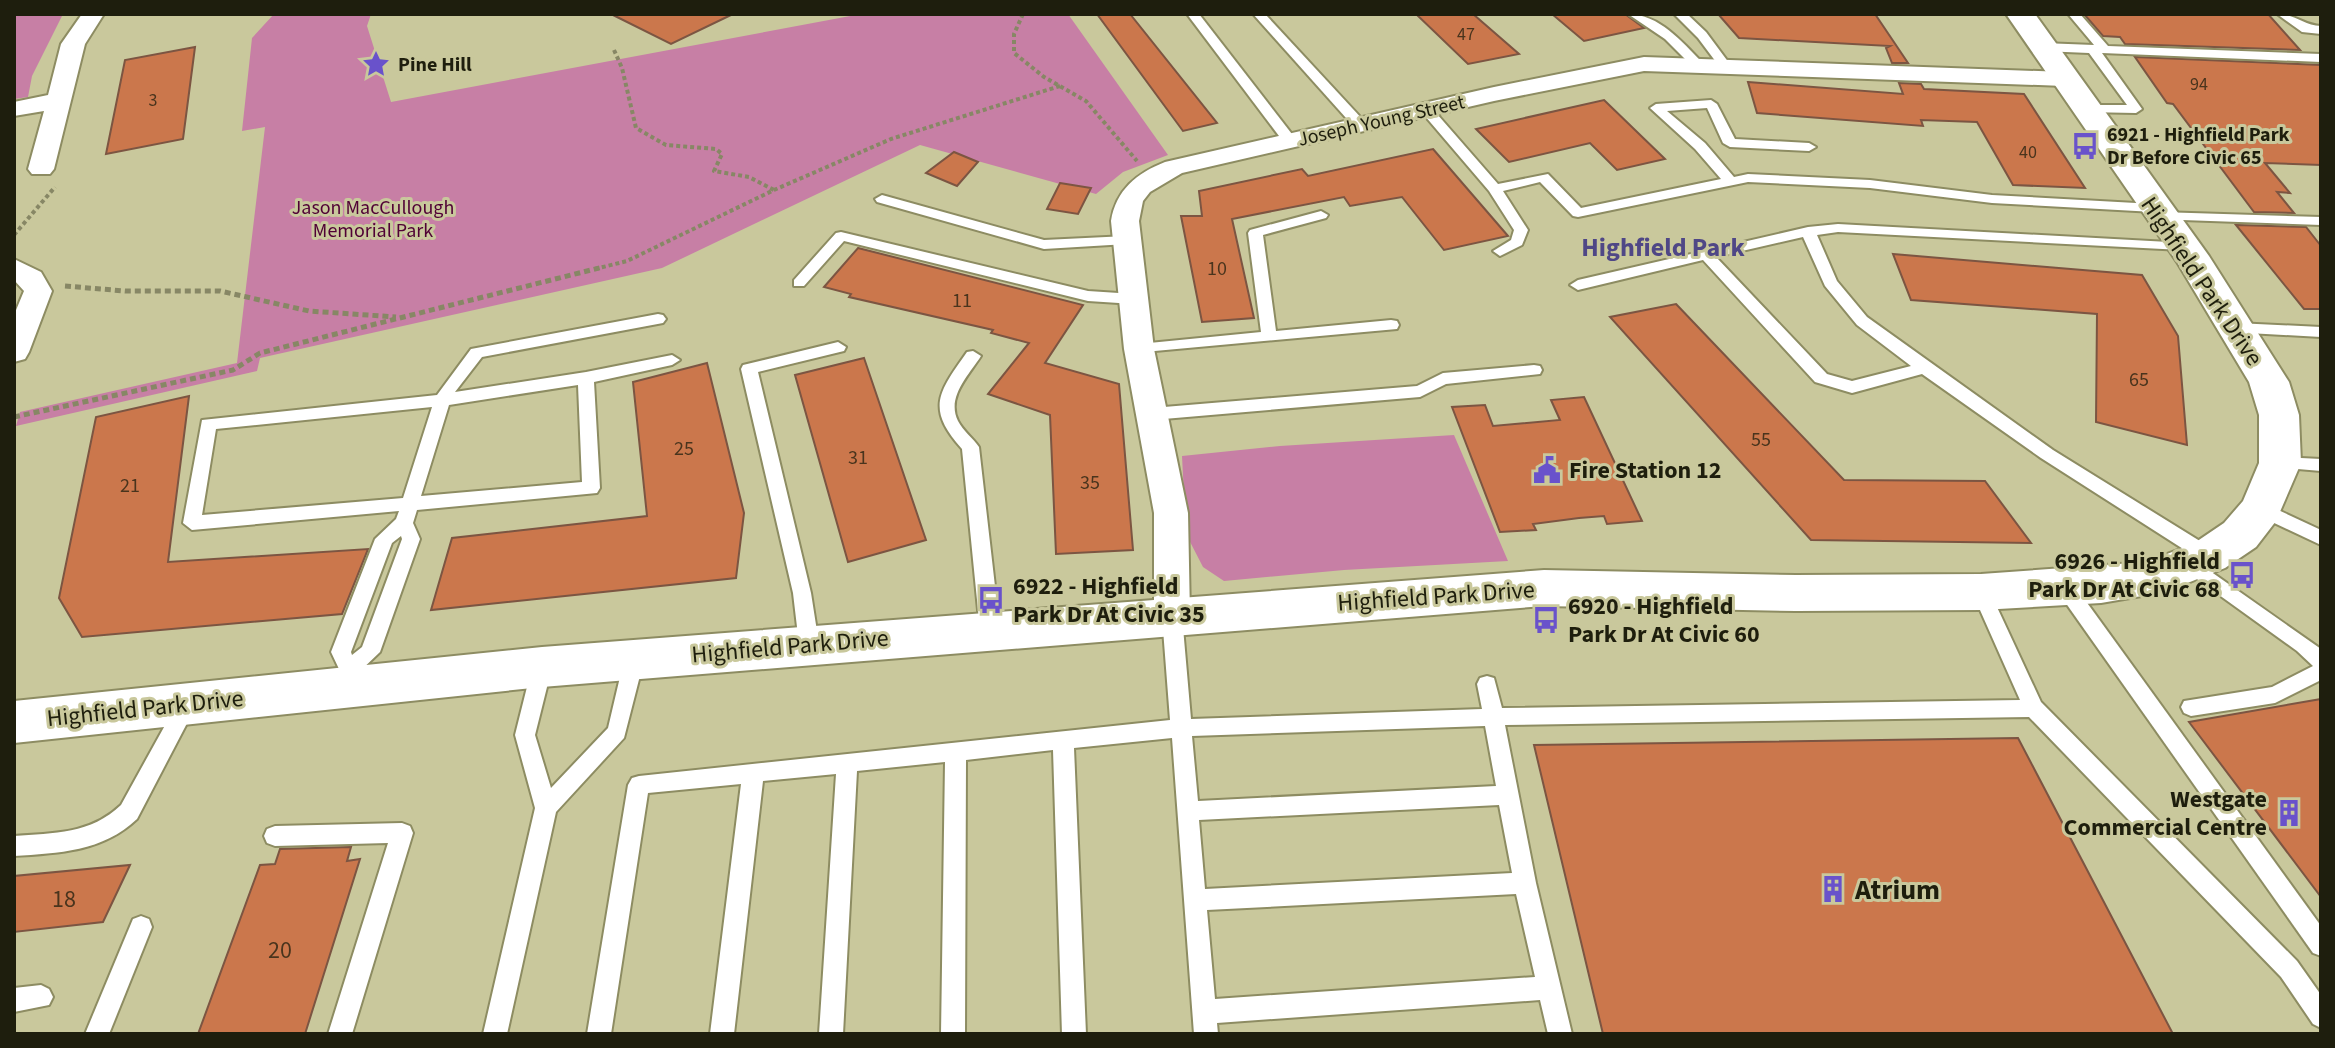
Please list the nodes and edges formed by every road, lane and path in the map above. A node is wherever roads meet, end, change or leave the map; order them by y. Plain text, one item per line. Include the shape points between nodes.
1 (93, 14) edge
2 (1023, 14) edge
3 (1193, 14) edge
4 (1259, 14) edge
5 (1634, 14) edge
6 (1680, 14) edge
7 (2074, 14) edge
8 (2283, 14) edge
9 (2321, 30) edge
10 (614, 50) dead end
11 (2067, 57) edge
12 (2321, 58) edge
13 (1698, 65) junction
14 (1726, 67) junction
15 (1060, 86) junction
16 (57, 101) junction
17 (14, 109) edge
18 (1425, 109) junction
19 (1360, 125) junction
20 (1290, 141) junction
21 (1730, 143) junction
22 (1700, 146) junction
23 (1809, 147) dead end
24 (1174, 167) junction
25 (50, 175) joint
26 (1729, 180) junction
27 (1495, 189) junction
28 (774, 190) junction
29 (882, 199) dead end
30 (1321, 215) dead end
31 (2321, 221) edge
32 (2165, 223) junction
33 (1808, 231) junction
34 (14, 235) edge
35 (1127, 240) junction
36 (1500, 251) dead end
37 (1706, 255) junction
38 (25, 276) edge
39 (799, 283) dead end
40 (1578, 285) dead end
41 (1134, 299) junction
42 (405, 318) junction
43 (658, 319) dead end
44 (1391, 325) dead end
45 (2236, 328) junction
46 (2321, 332) edge
47 (1269, 337) junction
48 (838, 347) dead end
49 (1139, 349) junction
50 (14, 352) edge
51 (973, 356) dead end
52 (672, 360) dead end
53 (1924, 368) junction
54 (1534, 370) dead end
55 (586, 378) junction
56 (442, 400) junction
57 (1152, 414) junction
58 (14, 417) edge
59 (2301, 464) edge
60 (411, 501) junction
61 (2261, 509) junction
62 (404, 523) junction
63 (2321, 538) edge
64 (2199, 560) junction
65 (2065, 587) junction
66 (1981, 592) junction
67 (1172, 616) junction
68 (990, 630) junction
69 (809, 644) junction
70 (634, 660) junction
71 (2321, 661) edge
72 (542, 667) junction
73 (2321, 671) edge
74 (346, 679) junction
75 (1487, 684) dead end
76 (188, 704) junction
77 (2191, 707) dead end
78 (2034, 708) junction
79 (1492, 717) junction
80 (14, 722) edge
81 (1182, 728) junction
82 (1063, 741) junction
83 (956, 752) junction
84 (847, 763) junction
85 (753, 773) junction
86 (1508, 795) junction
87 (546, 808) junction
88 (1189, 811) junction
89 (275, 836) dead end
90 (14, 846) edge
91 (1525, 883) junction
92 (1196, 900) junction
93 (141, 927) dead end
94 (2321, 945) edge
95 (1550, 988) junction
96 (41, 997) dead end
97 (14, 1000) edge
98 (2321, 1016) edge
99 (1205, 1023) edge
100 (97, 1034) edge
101 (340, 1034) edge
102 (495, 1034) edge
103 (599, 1034) edge
104 (722, 1034) edge
105 (831, 1034) edge
106 (953, 1034) edge
107 (1074, 1034) edge
108 (1560, 1034) edge

1 - 16 street via 73,44
2 - 15 path via 1014,34 1014,53
3 - 20 lane
4 - 19 lane
5 - 13 lane via 1669,36
6 - 14 lane
7 - 11 lane
8 - 9 lane via 2306,29
10 - 28 path via 636,128 666,145 716,149 722,154 714,171 749,177
11 - 12 lane
11 - 14 street, Joseph Young Street
11 - 32 street, Highfield Park Drive
13 - 14 street, Joseph Young Street
13 - 18 street, Joseph Young Street via 1616,68
15 - 24 path via 1086,101 1143,168
15 - 28 path via 891,139
16 - 17 street
16 - 25 street
18 - 19 street, Joseph Young Street
18 - 27 lane
19 - 20 street, Joseph Young Street
20 - 24 street, Joseph Young Street
21 - 22 lane
21 - 22 lane via 1711,104 1656,108
21 - 23 lane
22 - 26 lane
24 - 35 street, Joseph Young Street via 1133,193 1125,211
25 - 34 path
26 - 27 lane via 1578,213 1543,177
26 - 32 lane via 1783,178
27 - 36 lane via 1521,230 1517,242
28 - 42 path via 627,261
29 - 35 lane via 1044,245
30 - 47 lane via 1255,233
31 - 32 lane
32 - 33 lane
32 - 45 street, Highfield Park Drive
33 - 37 lane
33 - 53 lane via 1830,283 1862,321
35 - 41 street, Joseph Young Street
37 - 40 lane
37 - 53 lane via 1821,378 1852,387
38 - 42 path via 125,291 220,291 309,311
38 - 50 street via 38,291
39 - 41 lane via 841,236 1088,296
41 - 49 street, Joseph Young Street
42 - 58 path via 260,353 233,370
43 - 56 lane via 477,353
44 - 47 lane
45 - 46 lane
45 - 59 street, Highfield Park Drive via 2269,382
47 - 49 lane
48 - 69 lane via 749,369 802,593
49 - 57 street, Joseph Young Street
51 - 68 lane via 945,396 945,408 956,434 970,447
52 - 55 lane
53 - 64 lane
54 - 57 lane via 1443,379 1420,391
55 - 56 lane
55 - 60 lane via 591,488
56 - 60 lane
56 - 60 lane via 208,424 192,523
57 - 67 street, Joseph Young Street via 1171,513
59 - 61 street, Highfield Park Drive
60 - 62 lane
61 - 63 lane
61 - 64 street, Highfield Park Drive via 2240,535
62 - 74 lane via 411,539 370,652
62 - 74 lane via 384,539 341,652
64 - 65 street, Highfield Park Drive via 2149,579
64 - 71 lane
65 - 66 street, Highfield Park Drive
65 - 94 lane
66 - 67 street, Highfield Park Drive via 1544,588
66 - 78 lane
67 - 68 street, Highfield Park Drive
67 - 81 lane
68 - 69 street, Highfield Park Drive
69 - 70 street, Highfield Park Drive
70 - 72 street, Highfield Park Drive
70 - 87 lane via 617,732
72 - 74 street, Highfield Park Drive
72 - 87 lane via 525,735
73 - 77 lane via 2275,695
74 - 76 street, Highfield Park Drive
75 - 79 lane
76 - 80 street, Highfield Park Drive
76 - 90 lane via 117,826 95,838
78 - 79 lane
78 - 98 lane via 2289,969
79 - 81 lane
79 - 86 lane
81 - 82 lane
81 - 88 lane
82 - 83 lane
82 - 107 lane
83 - 84 lane
83 - 106 lane
84 - 85 lane
84 - 105 lane
85 - 103 lane via 639,785
85 - 104 lane
86 - 88 lane
86 - 91 lane
87 - 102 lane
88 - 92 lane
89 - 101 lane via 402,833
91 - 92 lane
91 - 95 lane
92 - 99 lane
93 - 100 lane
95 - 99 lane
95 - 108 lane
96 - 97 lane

